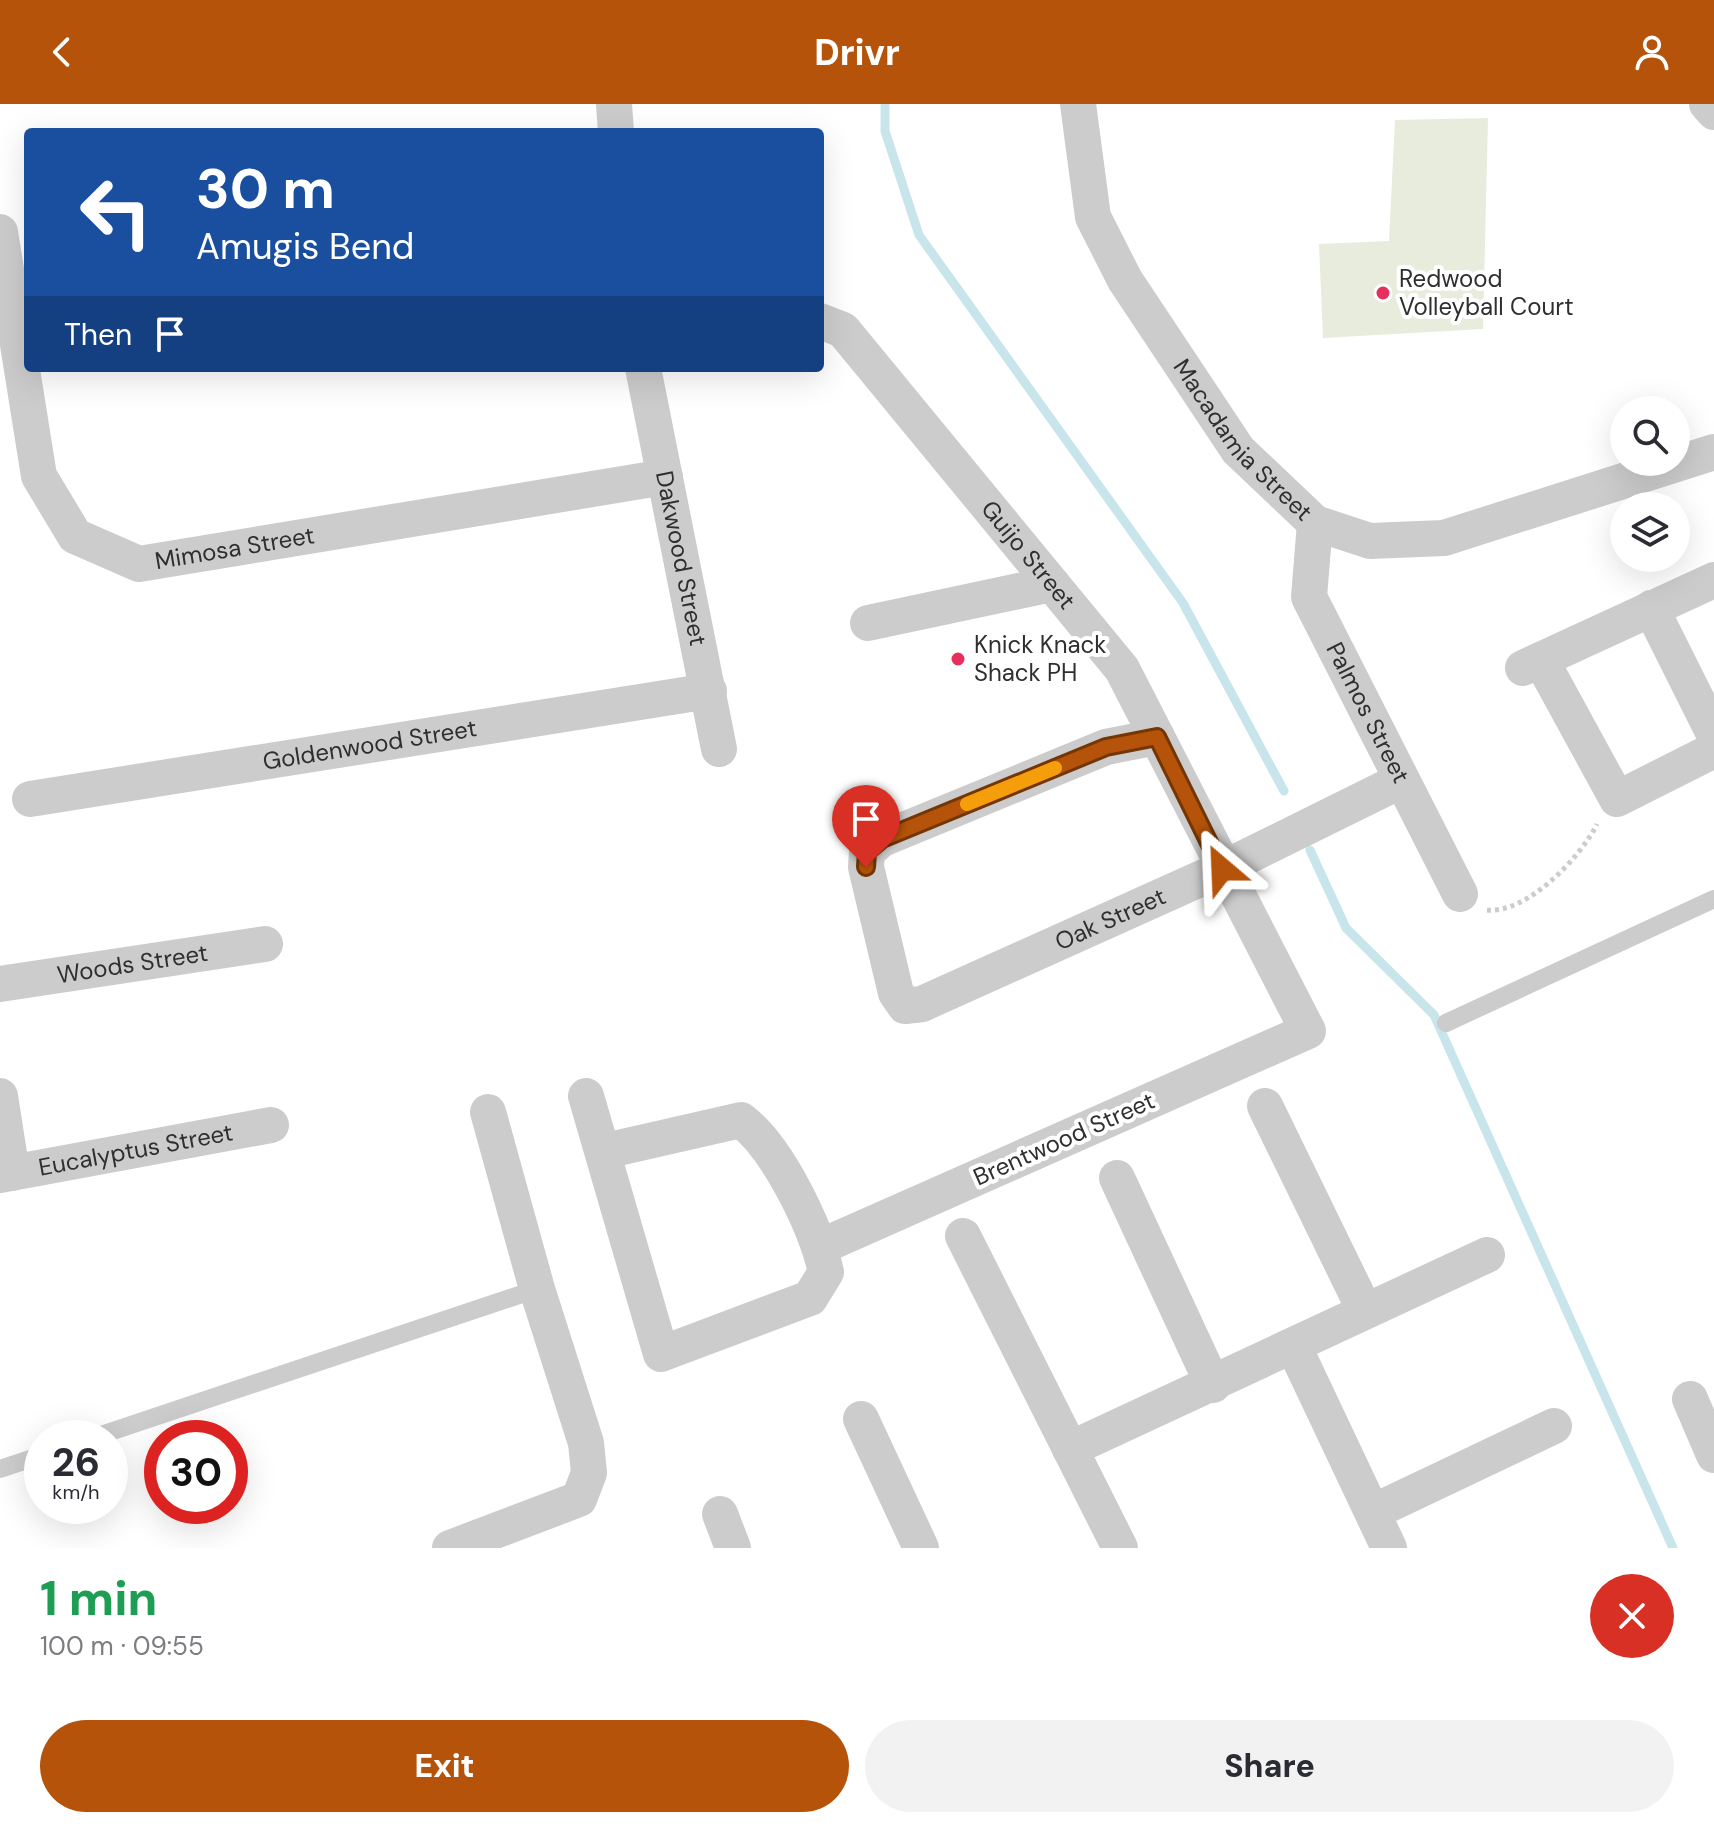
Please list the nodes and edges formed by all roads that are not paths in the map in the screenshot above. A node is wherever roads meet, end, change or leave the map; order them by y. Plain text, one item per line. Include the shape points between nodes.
1 (614, 104) edge
2 (1078, 104) edge
3 (1707, 104) edge
4 (1714, 112) edge
5 (616, 128) edge
6 (0, 232) edge
7 (21, 322) edge
8 (824, 323) edge
9 (24, 348) edge
10 (27, 372) edge
11 (644, 372) edge
12 (1714, 452) edge
13 (665, 477) junction
14 (1315, 523) junction
15 (1714, 580) edge
16 (1052, 584) junction
17 (1651, 608) junction
18 (868, 623) dead end
19 (709, 691) junction
20 (1714, 734) edge
21 (1157, 737) junction
22 (1714, 742) edge
23 (719, 749) dead end
24 (1400, 781) junction
25 (30, 799) dead end
26 (1222, 869) junction
27 (1460, 894) road end
28 (1714, 899) edge
29 (265, 944) dead end
30 (0, 984) edge
31 (1446, 1023) dead end
32 (1308, 1031) joint
33 (0, 1096) edge
34 (586, 1096) dead end
35 (1265, 1106) dead end
36 (488, 1112) dead end
37 (271, 1125) dead end
38 (605, 1151) junction
39 (6, 1174) edge
40 (1117, 1178) dead end
41 (963, 1236) dead end
42 (820, 1247) junction
43 (1487, 1255) dead end
44 (537, 1289) junction
45 (1365, 1311) junction
46 (1294, 1347) junction
47 (1213, 1385) junction
48 (1690, 1399) dead end
49 (861, 1419) dead end
50 (128, 1426) edge
51 (1554, 1426) dead end
52 (1070, 1449) junction
53 (1714, 1455) edge
54 (24, 1461) edge
55 (0, 1469) edge
56 (1373, 1512) junction
57 (720, 1514) dead end
58 (1118, 1547) edge
59 (450, 1548) edge
60 (733, 1548) edge
61 (921, 1548) edge
62 (1389, 1548) edge

1 - 5 street
2 - 14 street, Macadamia Street via 1093,217 1125,280 1238,450
3 - 4 street
6 - 7 street, Mimosa Street
7 - 9 street, Mimosa Street
8 - 16 street, Guijo Street via 843,330
10 - 13 street, Mimosa Street via 39,476 75,536 139,564
11 - 13 street, Dakwood Street
12 - 14 street, Macadamia Street via 1444,538 1370,541
13 - 19 street, Dakwood Street
14 - 24 street, Palmos Street via 1309,597
15 - 17 street
16 - 18 street
16 - 21 street, Guijo Street via 1122,669
17 - 20 street
17 - 22 street via 1532,664 1617,799 1710,752
19 - 23 street, Dakwood Street
19 - 25 street, Goldenwood Street
21 - 26 street, Guijo Street
21 - 26 street, Oak Street via 1106,747 882,839 867,852 866,867 896,993 905,1006 922,1004
24 - 26 street, Oak Street
24 - 27 street, Palmos Street
26 - 32 street, Guijo Street
28 - 31 lane
29 - 30 street, Woods Street
32 - 42 street, Brentwood Street
33 - 39 street
34 - 38 street
35 - 45 street
36 - 44 street
37 - 39 street, Eucalyptus Street
38 - 42 street via 741,1120 771,1152
38 - 42 street via 661,1354 810,1298 826,1272
40 - 47 street
41 - 52 street
43 - 45 street
44 - 50 lane
44 - 59 street via 586,1443 589,1473 579,1499
45 - 46 street
46 - 47 street
46 - 56 street
47 - 52 street
48 - 53 street
49 - 61 street
51 - 56 street
52 - 58 street
54 - 55 lane
56 - 62 street
57 - 60 street

